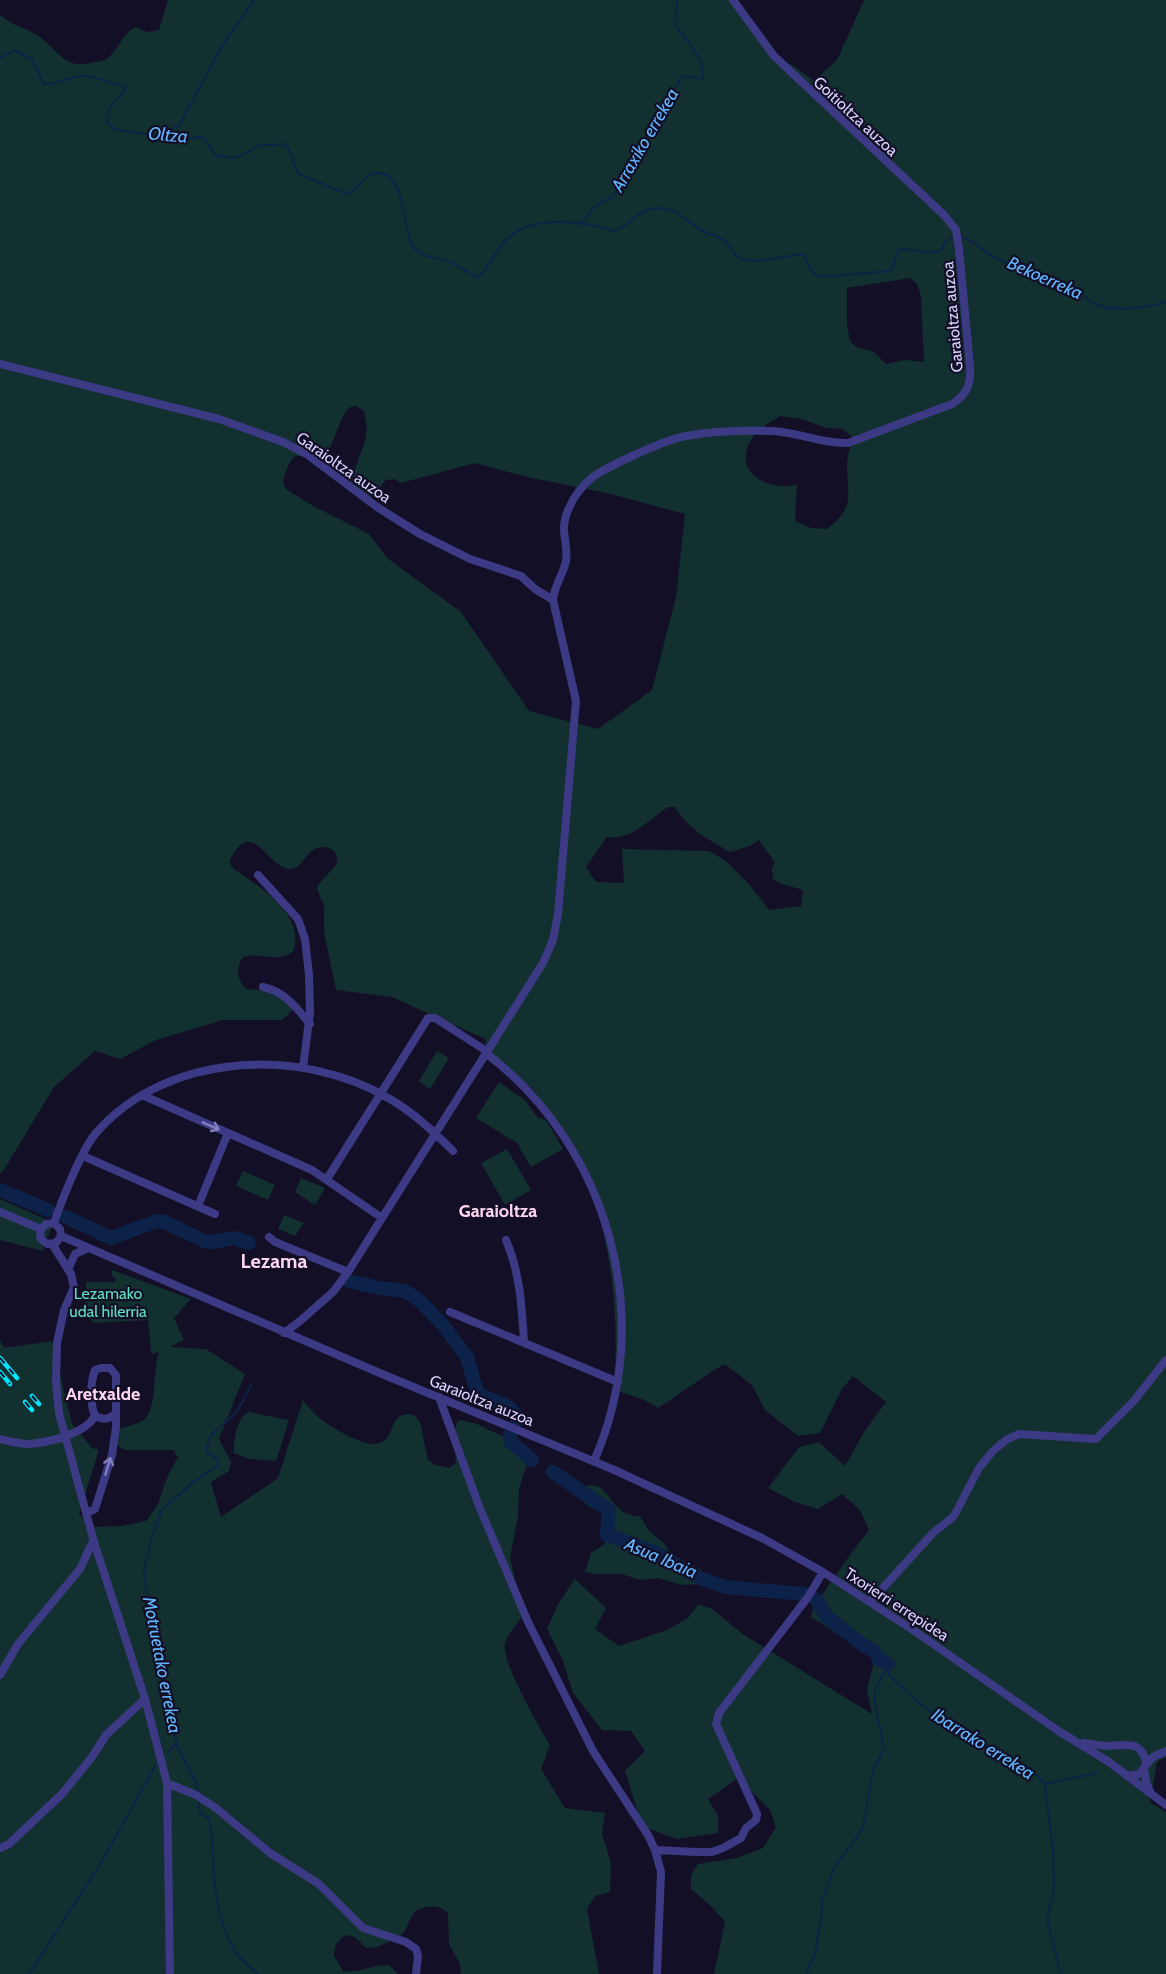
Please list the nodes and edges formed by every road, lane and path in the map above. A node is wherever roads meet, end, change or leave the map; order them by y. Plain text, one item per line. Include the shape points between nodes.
1 (733, 0) edge
2 (959, 249) joint
3 (0, 364) edge
4 (553, 600) junction
5 (258, 875) dead end
6 (263, 987) dead end
7 (310, 1024) junction
8 (487, 1053) junction
9 (303, 1068) junction
10 (156, 1088) junction
11 (380, 1093) junction
12 (142, 1095) junction
13 (158, 1102) junction
14 (228, 1133) junction
15 (436, 1134) junction
16 (453, 1151) dead end
17 (83, 1156) junction
18 (327, 1179) junction
19 (198, 1206) junction
20 (0, 1212) edge
21 (215, 1214) dead end
22 (382, 1218) junction
23 (54, 1223) junction
24 (41, 1229) junction
25 (61, 1236) junction
26 (269, 1237) dead end
27 (506, 1240) dead end
28 (52, 1244) junction
29 (88, 1248) junction
30 (68, 1270) junction
31 (348, 1272) junction
32 (450, 1312) dead end
33 (284, 1333) junction
34 (524, 1343) junction
35 (1166, 1360) edge
36 (618, 1382) junction
37 (439, 1397) junction
38 (116, 1413) junction
39 (94, 1416) junction
40 (65, 1435) junction
41 (0, 1439) edge
42 (594, 1461) junction
43 (87, 1513) junction
44 (93, 1539) junction
45 (823, 1572) junction
46 (870, 1602) junction
47 (0, 1675) edge
48 (145, 1699) junction
49 (1074, 1740) junction
50 (1112, 1746) junction
51 (1166, 1751) edge
52 (1109, 1762) junction
53 (1145, 1766) junction
54 (1123, 1775) junction
55 (167, 1783) junction
56 (1152, 1794) junction
57 (1166, 1805) edge
58 (0, 1848) edge
59 (655, 1850) junction
60 (170, 1974) edge
61 (416, 1974) edge
62 (657, 1974) edge

1 - 2 street, Goitioltza auzoa via 774,56 944,215 956,230
2 - 4 street, Garaioltza auzoa via 970,379 961,399 848,442 834,444 769,431 702,434 670,440 605,470 585,483 569,507 563,527 566,561
3 - 4 street, Garaioltza auzoa via 219,419 283,442 308,455 420,534 470,559 521,576
4 - 8 street, Garaioltza auzoa via 576,701 556,928 549,952
5 - 7 street via 302,928 309,975
6 - 7 street via 275,989 288,999
7 - 9 street
8 - 11 street via 430,1017
8 - 15 street, Garaioltza auzoa
8 - 36 street via 533,1095 557,1125 598,1202 609,1233 620,1294 622,1340
9 - 10 street via 221,1068
9 - 11 street
10 - 12 street
10 - 13 street
11 - 15 street
11 - 18 street
12 - 13 street
12 - 17 street via 110,1118 94,1135
13 -> 14 street
14 - 18 street
14 - 19 street
15 - 16 street
15 - 22 street, Garaioltza auzoa
17 - 19 street
17 - 23 street
18 - 22 street
19 - 21 street
20 - 24 street
22 - 31 street, Garaioltza auzoa
23 - 24 street
23 - 25 street
24 - 28 street via 40,1238
25 - 28 street
25 - 29 street, Garaioltza auzoa
26 - 31 street
27 - 34 street via 518,1277
28 - 30 street
29 - 30 street via 75,1254
29 - 33 street, Garaioltza auzoa
30 - 40 street via 74,1287 60,1327 56,1358 57,1399
31 - 33 street, Garaioltza auzoa via 333,1292
32 - 34 street
33 - 37 street, Garaioltza auzoa
34 - 36 street
35 - 46 street via 1096,1439 1019,1434 1006,1440 980,1468 954,1516 933,1533
36 - 42 street
37 - 42 street, Garaioltza auzoa
37 - 59 street via 528,1622 593,1751
38 - 39 street via 110,1418
38 - 39 street via 116,1375 110,1368 101,1368 93,1376
43 -> 38 street via 95,1509 112,1455
39 - 40 street via 91,1424
40 - 41 street via 27,1444
40 - 43 street
42 - 45 street, Txorierri errepidea via 729,1521
43 - 44 street
44 - 47 street via 80,1569 18,1644
44 - 48 street
45 - 46 street, Txorierri errepidea
45 - 59 street via 717,1719 732,1762 758,1814 756,1820 741,1838 712,1852
46 - 49 street, Txorierri errepidea
48 - 55 street
48 - 58 street via 106,1735 62,1794
49 - 50 street
49 - 52 street, Txorierri errepidea
50 - 52 street via 1107,1754
50 - 53 street via 1137,1747 1145,1755
51 - 53 street
52 - 54 street, Txorierri errepidea
53 - 54 street via 1134,1776
53 - 56 street
54 - 56 street, Txorierri errepidea
55 - 60 street
55 - 61 street via 216,1808 270,1853 319,1884 363,1928 416,1949
56 - 57 street, Txorierri errepidea
59 - 62 street via 661,1872

